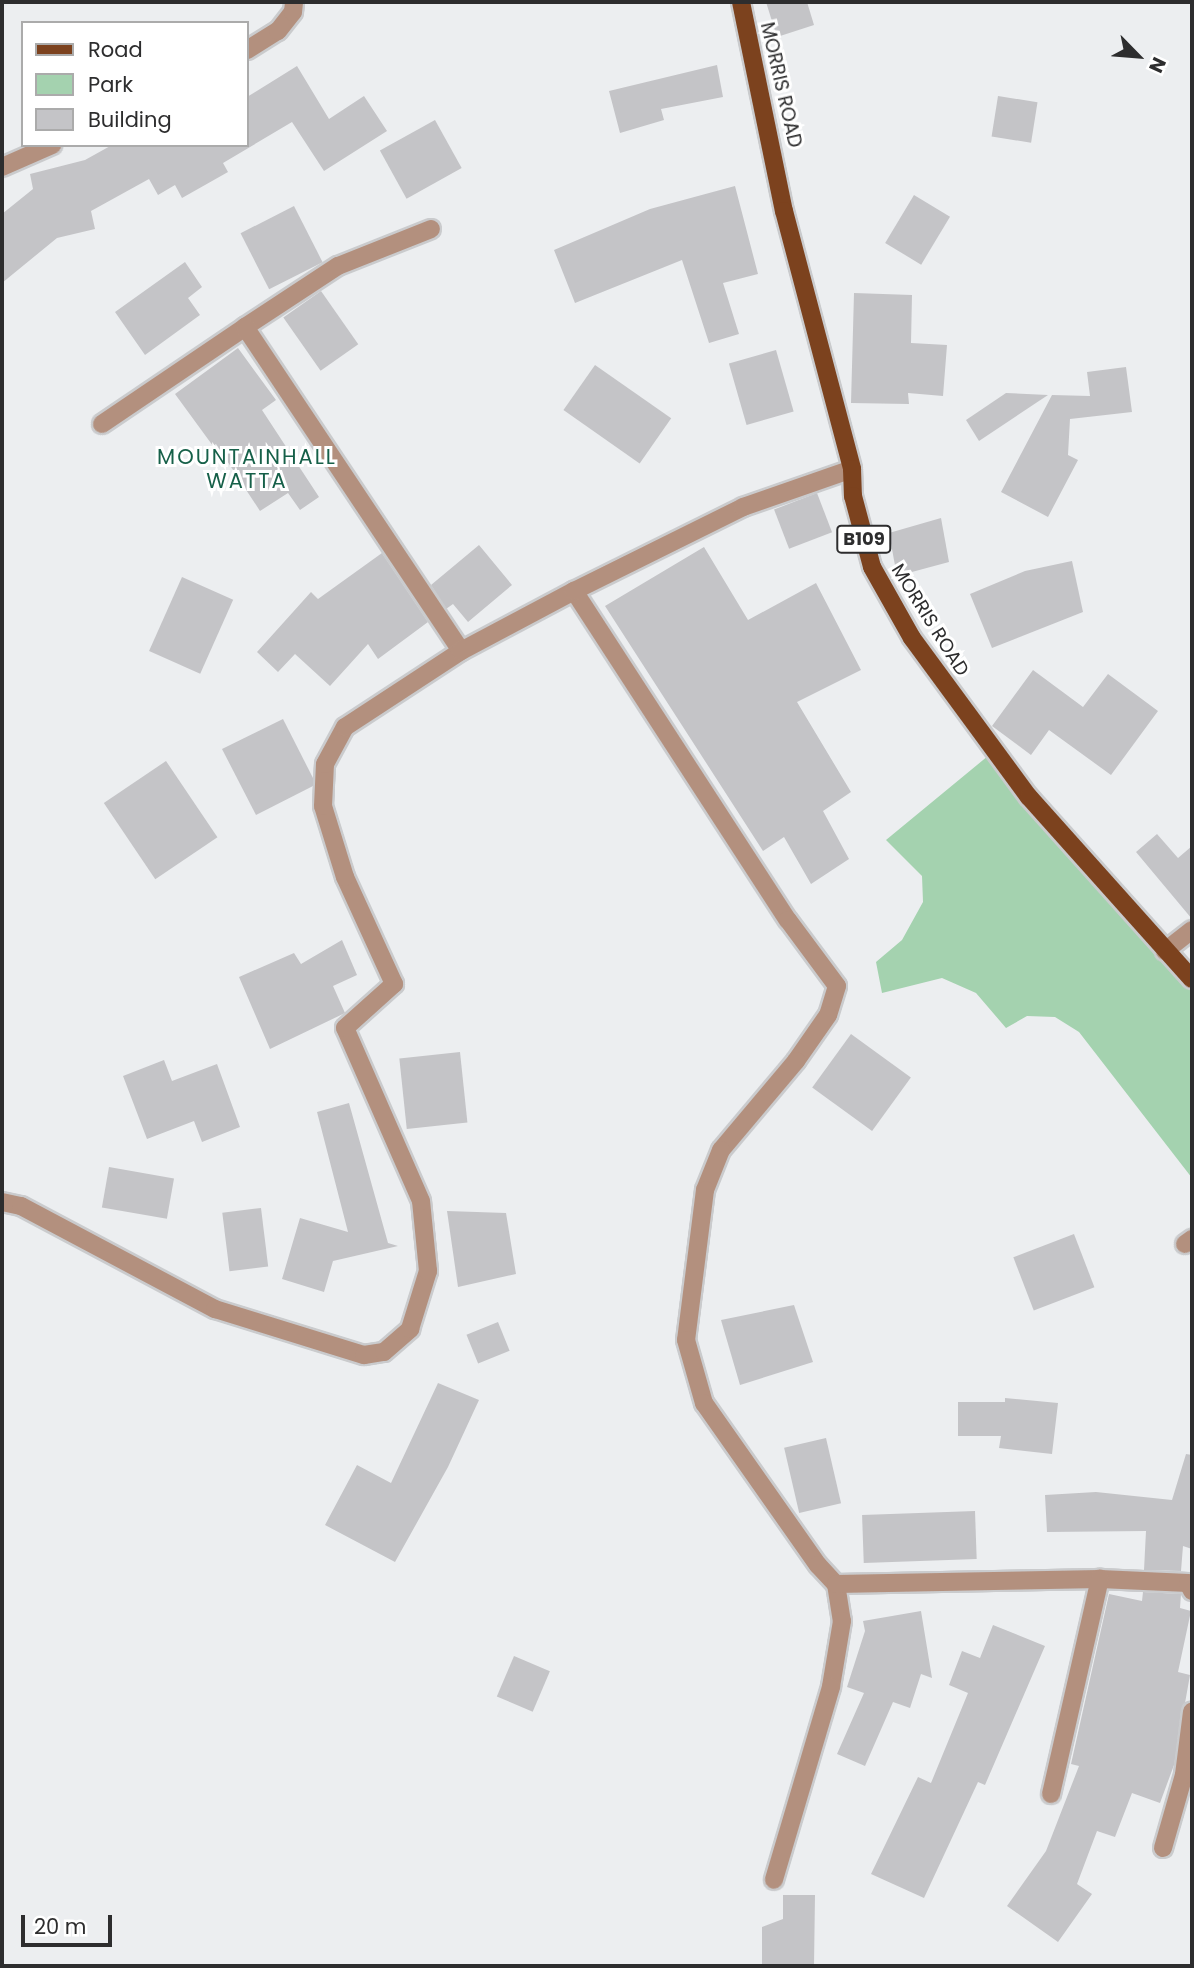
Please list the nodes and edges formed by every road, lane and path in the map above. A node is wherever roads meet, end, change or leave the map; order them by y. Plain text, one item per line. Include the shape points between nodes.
1 (294, 2) edge
2 (741, 2) edge
3 (248, 49) edge
4 (47, 147) edge
5 (2, 167) edge
6 (431, 229) dead end
7 (244, 327) junction
8 (102, 424) dead end
9 (852, 469) junction
10 (574, 590) junction
11 (461, 651) junction
12 (1192, 930) edge
13 (1165, 951) junction
14 (1192, 979) edge
15 (2, 1202) edge
16 (1100, 1579) junction
17 (836, 1584) junction
18 (1192, 1591) edge
19 (1192, 1712) edge
20 (1051, 1794) dead end
21 (1163, 1848) dead end
22 (774, 1881) dead end

1 - 3 street via 293,12 278,31
2 - 9 main road, MORRIS ROAD / B109 via 785,211
4 - 5 street
6 - 7 street via 338,266
7 - 8 street
7 - 11 street
9 - 10 street via 743,507
9 - 13 main road, MORRIS ROAD / B109 via 852,496 872,567 912,638 1029,797
10 - 11 street
10 - 17 street via 788,920 836,986 828,1015 796,1061 721,1150 705,1190 686,1340 704,1404 817,1565
11 - 15 street via 345,727 325,764 323,806 342,865 394,984 345,1028 421,1201 428,1271 410,1329 384,1352 363,1355 215,1309 21,1206
12 - 13 street
13 - 14 main road, MORRIS ROAD / B109
16 - 17 street
16 - 18 street via 1188,1583
16 - 20 street
17 - 22 street via 842,1621 831,1687
19 - 21 street via 1184,1775

